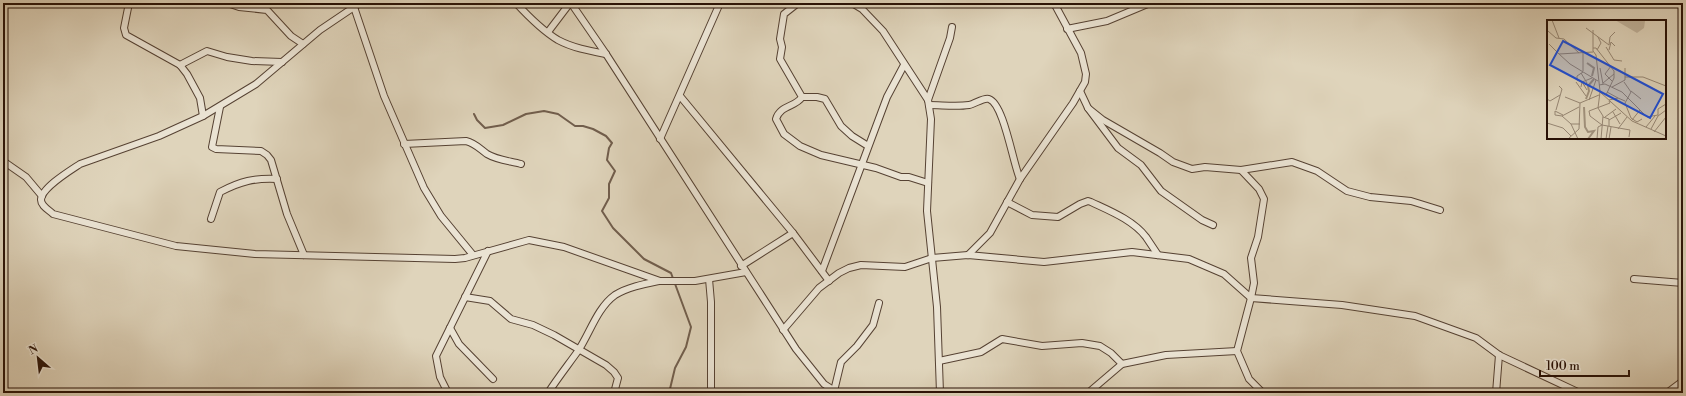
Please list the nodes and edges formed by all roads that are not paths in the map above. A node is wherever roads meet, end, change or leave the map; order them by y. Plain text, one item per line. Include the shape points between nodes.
1 (129, 3) edge
2 (227, 3) edge
3 (360, 3) edge
4 (516, 3) edge
5 (570, 3) edge
6 (720, 3) edge
7 (798, 3) edge
8 (852, 3) edge
9 (1054, 3) edge
10 (1150, 3) edge
11 (354, 7) junction
12 (952, 27) dead end
13 (1067, 29) junction
14 (548, 32) junction
15 (304, 44) junction
16 (606, 54) junction
17 (282, 62) junction
18 (180, 65) junction
19 (904, 65) junction
20 (1080, 92) junction
21 (680, 96) junction
22 (802, 97) junction
23 (928, 103) junction
24 (220, 107) junction
25 (1088, 108) junction
26 (203, 116) junction
27 (660, 139) junction
28 (404, 144) junction
29 (868, 146) junction
30 (3, 161) edge
31 (521, 164) dead end
32 (860, 164) junction
33 (1241, 170) junction
34 (277, 179) junction
35 (1020, 179) junction
36 (928, 183) junction
37 (42, 196) junction
38 (1007, 202) junction
39 (1440, 210) dead end
40 (211, 219) dead end
41 (1213, 225) dead end
42 (793, 233) junction
43 (488, 251) junction
44 (304, 255) junction
45 (473, 255) junction
46 (968, 255) junction
47 (1158, 255) junction
48 (932, 258) junction
49 (741, 266) junction
50 (822, 271) junction
51 (746, 272) junction
52 (709, 279) junction
53 (1634, 279) dead end
54 (660, 281) junction
55 (829, 281) junction
56 (1683, 283) edge
57 (465, 297) junction
58 (1251, 298) junction
59 (879, 303) dead end
60 (450, 328) junction
61 (784, 330) junction
62 (579, 350) junction
63 (1237, 351) junction
64 (1499, 356) junction
65 (939, 361) junction
66 (1122, 364) junction
67 (493, 379) dead end
68 (1683, 381) edge
69 (836, 392) edge
70 (448, 393) edge
71 (512, 393) edge
72 (522, 393) edge
73 (548, 393) edge
74 (614, 393) edge
75 (711, 393) edge
76 (940, 393) edge
77 (1088, 393) edge
78 (1263, 393) edge
79 (1496, 393) edge
80 (1580, 393) edge
81 (1667, 393) edge

1 - 18 street via 124,28 126,35
2 - 15 street via 267,10 291,36
3 - 11 street
4 - 14 street
5 - 14 street
5 - 16 street
6 - 21 street
7 - 22 street via 783,16 780,57
8 - 19 street via 862,9 883,31
9 - 13 street
10 - 13 street via 1107,21
11 - 15 street
11 - 28 street via 384,96
12 - 23 street
13 - 20 street via 1081,53 1086,74
14 - 16 street via 559,40 581,49
15 - 17 street
16 - 27 street
17 - 18 street via 252,62 207,50
17 - 24 street via 256,84
18 - 26 street via 200,98
19 - 23 street
19 - 29 street via 887,97
20 - 25 street
20 - 35 street
21 - 27 street
21 - 42 street
22 - 29 street via 825,100 841,126
22 - 32 street via 778,113 776,119 784,134 796,144 821,155
23 - 35 street via 968,105 987,98 991,100 1006,128
23 - 36 street via 931,119
24 - 26 street
24 - 34 street via 212,147 262,151 271,160
25 - 33 street via 1103,120 1173,162 1192,169 1205,167
25 - 41 street via 1118,148 1141,165 1161,191
26 - 37 street via 159,136 80,164 48,188
27 - 49 street
28 - 31 street via 466,141 497,159
28 - 45 street via 424,188 441,216
29 - 32 street
30 - 37 street via 26,177
32 - 36 street
32 - 50 street
33 - 39 street via 1292,162 1317,171 1347,191 1370,197 1411,201
33 - 58 street via 1259,189 1264,199 1258,238 1251,258 1254,283
34 - 40 street via 255,178 228,187 220,192
34 - 44 street via 287,214
35 - 38 street
36 - 48 street via 927,212
37 - 44 street via 43,205 53,214 176,246 255,254
38 - 46 street via 990,233
38 - 47 street via 1032,215 1058,218 1088,201 1138,229
42 - 49 street
42 - 50 street
43 - 45 street
43 - 54 street via 529,240 564,247
43 - 57 street
44 - 45 street via 455,259
46 - 47 street via 1044,262 1132,252
46 - 48 street
47 - 58 street via 1189,259 1224,274
48 - 55 street via 905,267 855,266
48 - 65 street
49 - 51 street
50 - 55 street
51 - 52 street
51 - 61 street
52 - 54 street
52 - 75 street
53 - 56 street
54 - 62 street via 632,287 614,296 604,306
55 - 61 street via 819,288
57 - 60 street
57 - 62 street via 490,301 511,319 554,335
58 - 63 street
58 - 64 street via 1342,305 1415,316 1476,338
59 - 69 street via 873,325 841,362
60 - 67 street via 459,344
60 - 70 street via 436,356 440,377
61 - 69 street via 824,384
62 - 73 street
62 - 74 street via 614,372 618,378
63 - 66 street via 1166,356
63 - 78 street via 1249,378
64 - 79 street
64 - 80 street
65 - 66 street via 980,352 1002,339 1042,346 1082,343 1100,346
65 - 76 street
66 - 77 street
68 - 81 street
71 - 72 street

